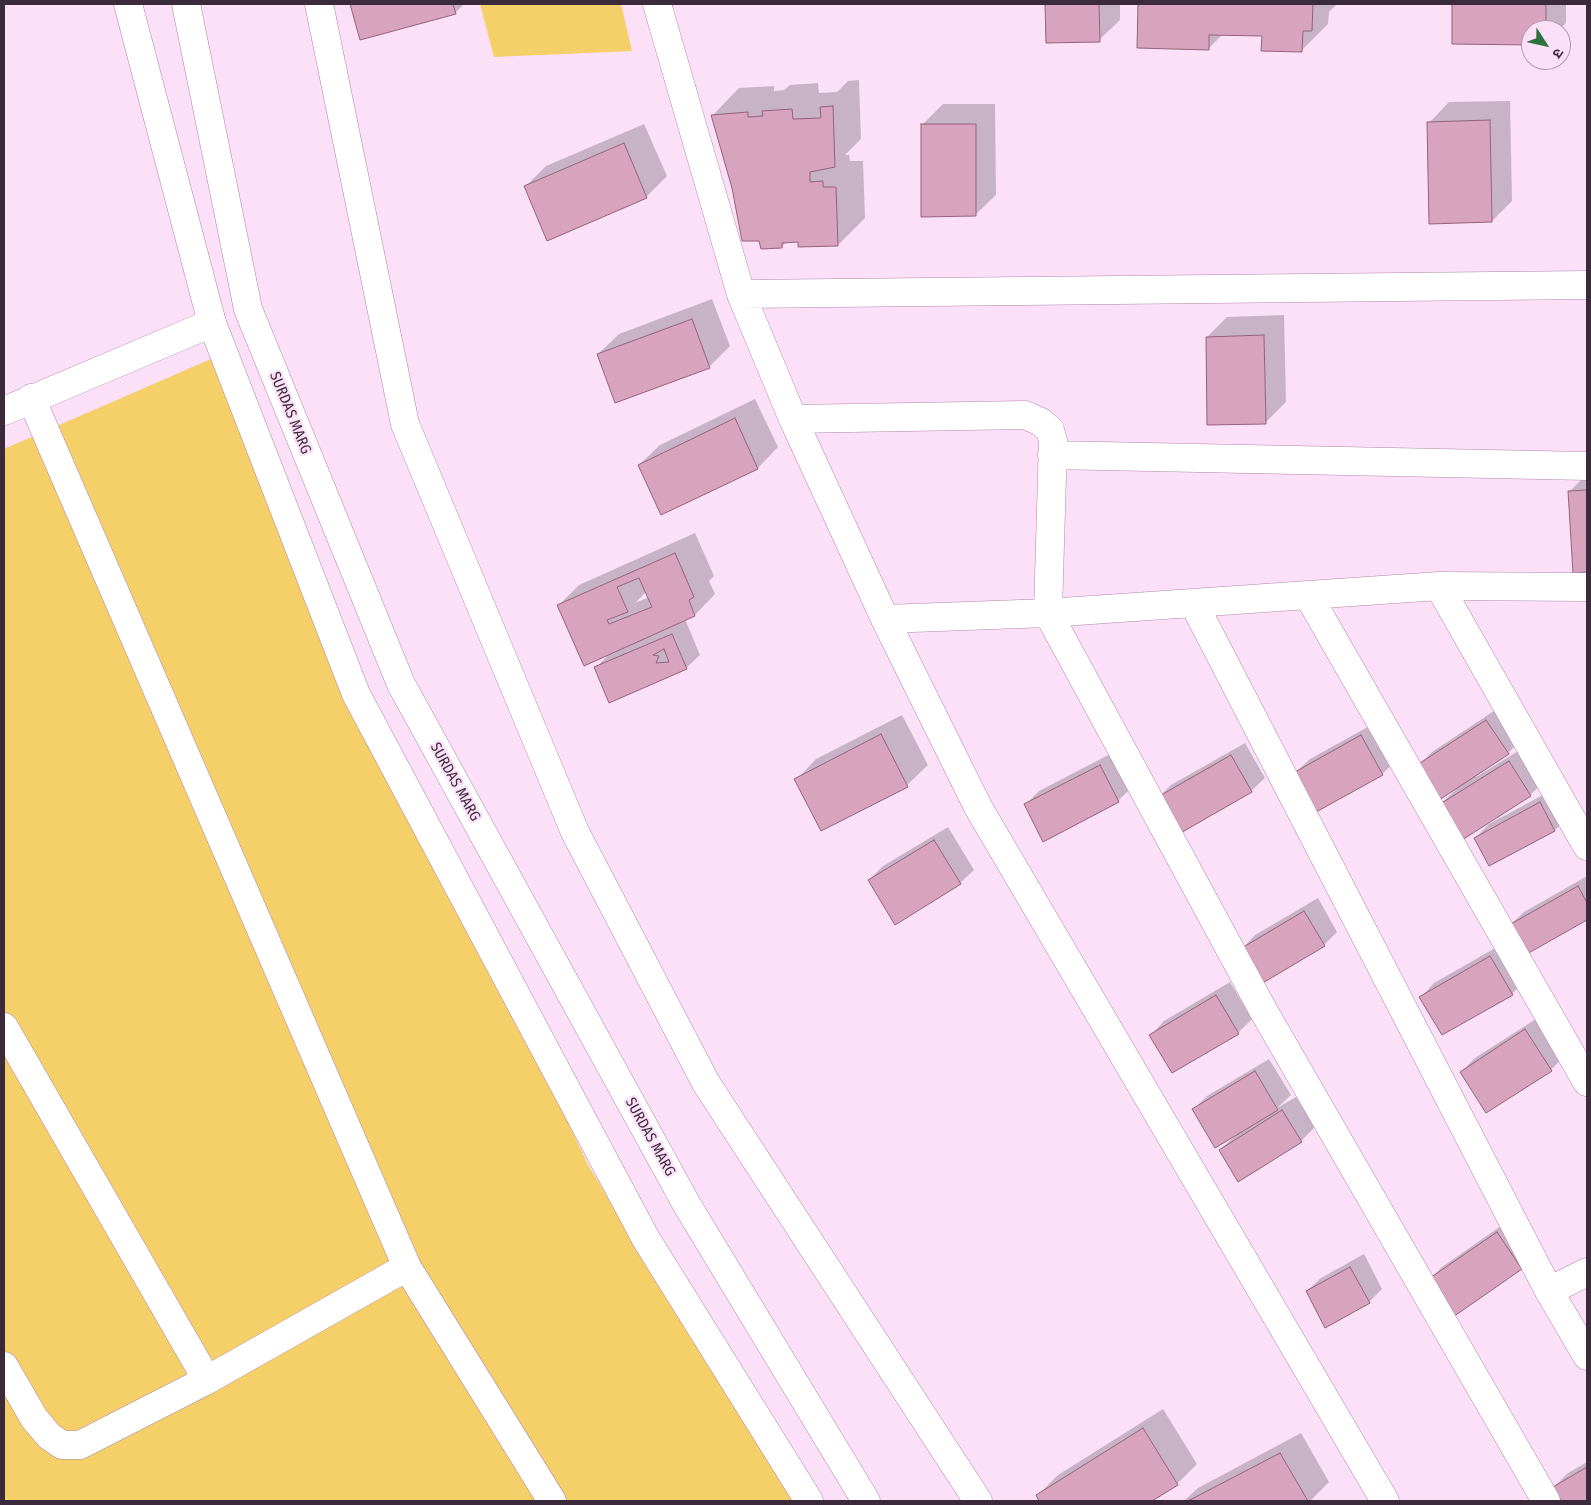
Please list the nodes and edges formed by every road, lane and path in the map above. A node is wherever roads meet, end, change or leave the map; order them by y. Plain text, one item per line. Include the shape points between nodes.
1 (128, 4) edge
2 (186, 4) edge
3 (319, 4) edge
4 (656, 4) edge
5 (1587, 285) edge
6 (741, 294) junction
7 (248, 309) junction
8 (212, 323) junction
9 (31, 398) junction
10 (4, 411) edge
11 (793, 419) junction
12 (1052, 455) junction
13 (1587, 466) edge
14 (1439, 586) junction
15 (1587, 587) edge
16 (1308, 594) junction
17 (1194, 604) junction
18 (1048, 613) junction
19 (884, 619) junction
20 (1587, 846) edge
21 (4, 1027) edge
22 (1587, 1082) edge
23 (406, 1267) junction
24 (1587, 1272) edge
25 (1549, 1291) junction
26 (1587, 1356) edge
27 (4, 1366) edge
28 (207, 1380) junction
29 (552, 1501) edge
30 (809, 1501) edge
31 (866, 1501) edge
32 (978, 1501) edge
33 (1385, 1501) edge
34 (1546, 1501) edge

1 - 8 street
2 - 7 street, SURDAS MARG
3 - 32 street via 405,424 575,832 706,1083
4 - 6 street
5 - 6 street
6 - 11 street
7 - 8 street
7 - 31 street, SURDAS MARG via 401,684 687,1205
8 - 9 street
8 - 30 street via 356,694 646,1239
9 - 10 street
9 - 23 street
11 - 12 street via 1025,415 1050,430
11 - 19 street
12 - 13 street
12 - 18 street
14 - 15 street
14 - 16 street
14 - 20 street
16 - 17 street
16 - 22 street
17 - 18 street
17 - 25 street
18 - 19 street
18 - 34 street via 1263,1010
19 - 33 street via 978,807
21 - 28 street
23 - 28 street
23 - 29 street
24 - 25 street
25 - 26 street
27 - 28 street via 34,1418 49,1436 62,1445 80,1445

